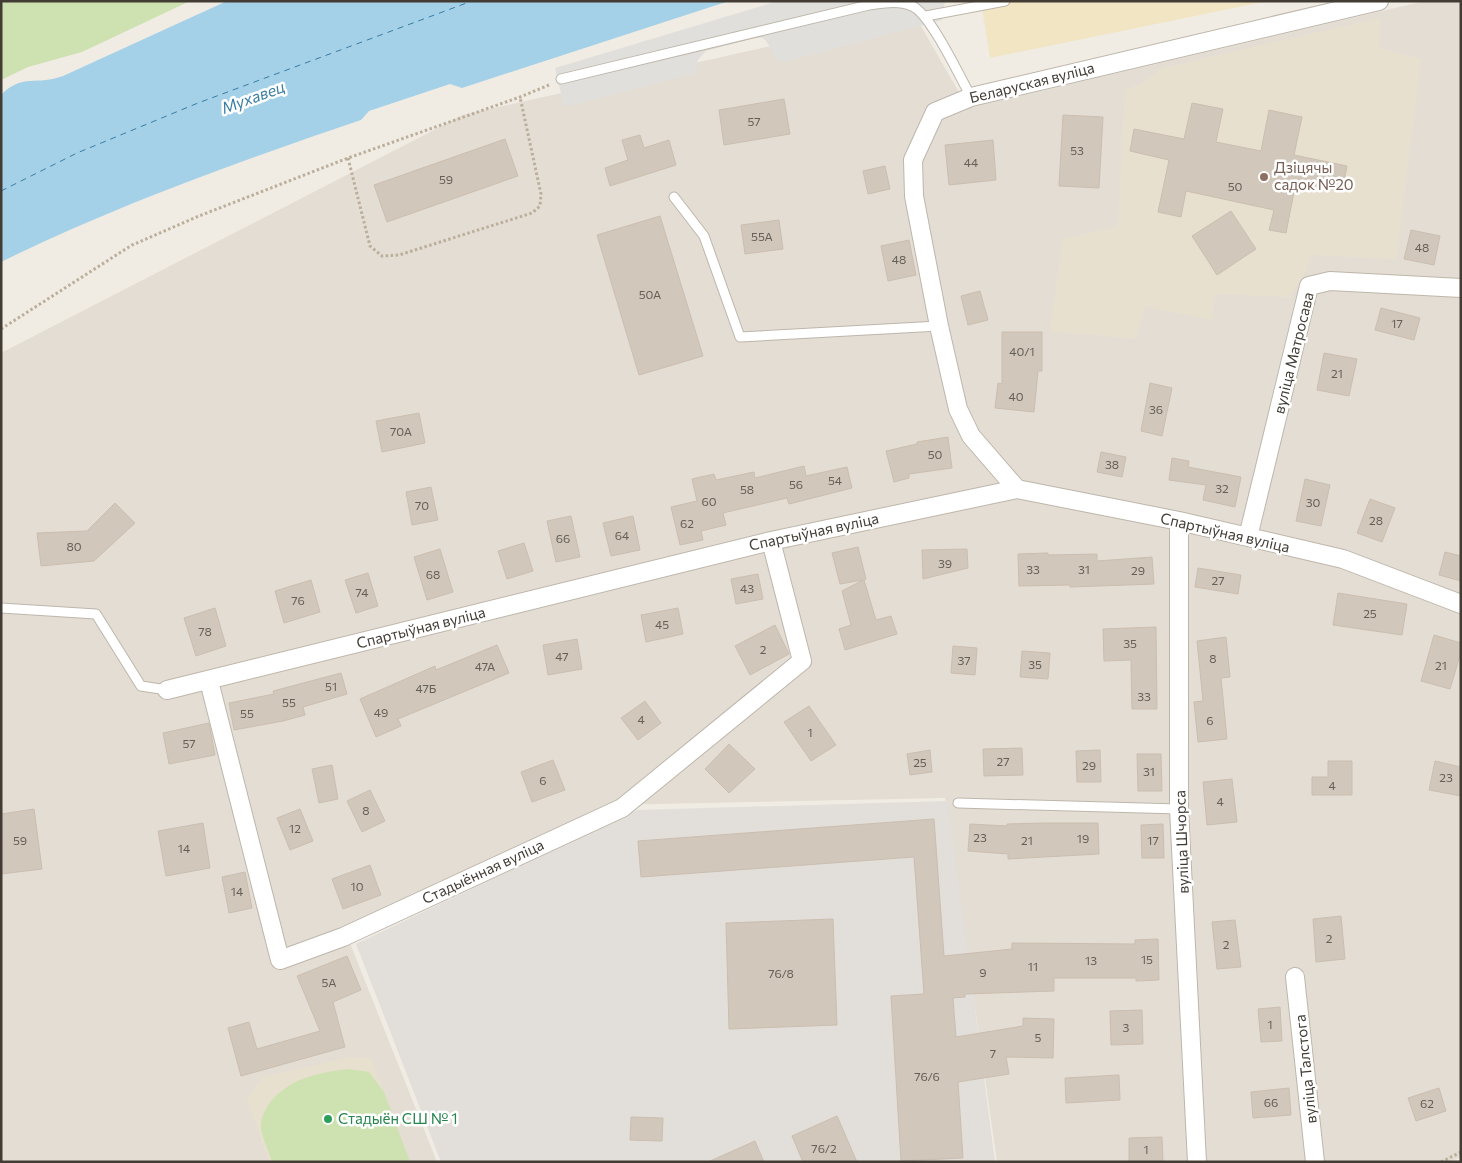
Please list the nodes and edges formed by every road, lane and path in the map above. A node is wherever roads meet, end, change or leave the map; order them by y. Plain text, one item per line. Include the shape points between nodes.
1 (1005, 1) edge
2 (1380, 1) edge
3 (926, 16) junction
4 (561, 80) joint
5 (520, 97) junction
6 (971, 97) junction
7 (348, 158) junction
8 (674, 197) dead end
9 (1461, 288) edge
10 (939, 326) junction
11 (1, 329) edge
12 (1017, 489) junction
13 (1179, 521) junction
14 (1248, 537) junction
15 (771, 541) junction
16 (1461, 604) edge
17 (1, 608) edge
18 (209, 681) junction
19 (167, 690) joint
20 (958, 803) dead end
21 (1179, 809) junction
22 (1295, 977) dead end
23 (1461, 1152) edge
24 (1197, 1162) edge
25 (1315, 1162) edge
26 (1441, 1162) edge

1 - 3 lane
2 - 6 street, Беларуская вуліца
3 - 4 lane via 913,6 896,2 869,5
3 - 6 lane
4 - 5 path
5 - 7 path
5 - 7 path via 541,194 540,206 532,213 399,255 382,256 370,246
6 - 10 street, Беларуская вуліца via 935,112 914,160 919,232
7 - 11 path via 132,245
8 - 10 lane via 704,236 740,338
9 - 14 street, вуліца Матросава via 1330,281 1309,286
10 - 12 street, Беларуская вуліца via 958,408 971,436
12 - 13 street, Спартыўная вуліца
12 - 15 street, Спартыўная вуліца
13 - 14 street, Спартыўная вуліца
13 - 21 street, вуліца Шчорса
14 - 16 street, Спартыўная вуліца via 1343,559
15 - 18 street, Спартыўная вуліца
15 - 18 street, Стадыённая вуліца via 802,661 622,808 343,937 280,960
17 - 19 lane via 96,614 141,686
18 - 19 street, Спартыўная вуліца
20 - 21 lane
21 - 24 street, вуліца Шчорса
22 - 25 street, вуліца Талстога
23 - 26 path

